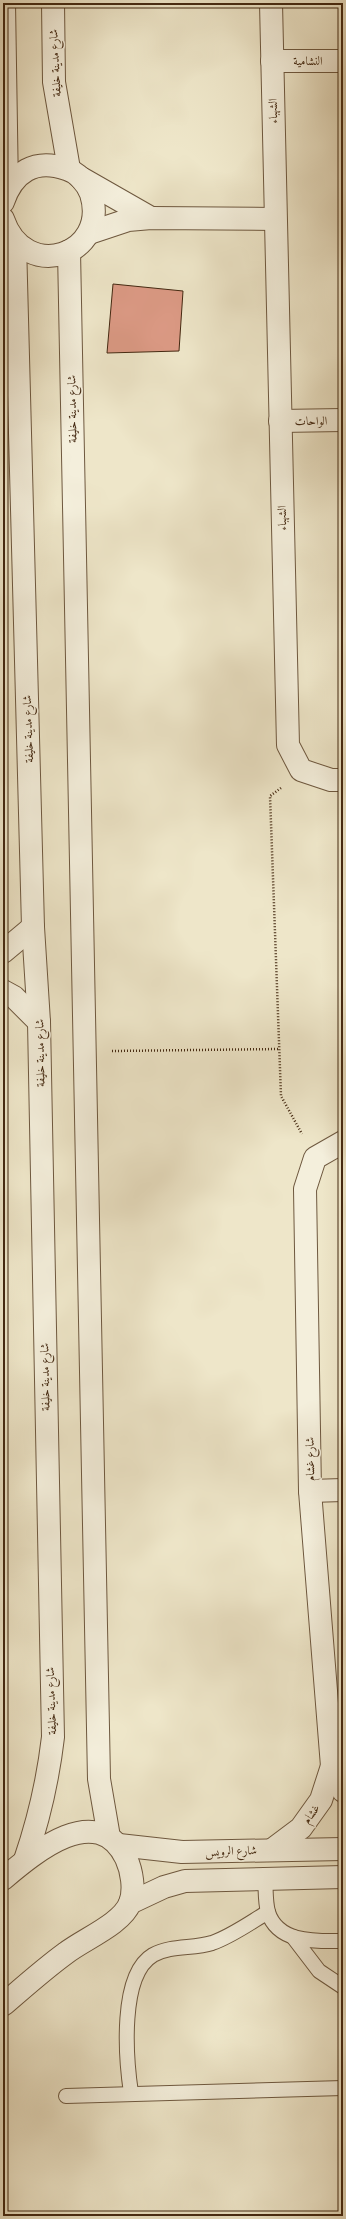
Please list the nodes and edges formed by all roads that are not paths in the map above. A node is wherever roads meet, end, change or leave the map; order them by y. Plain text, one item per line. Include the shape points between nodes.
1 (4, 3) edge
2 (53, 3) edge
3 (271, 3) edge
4 (343, 60) edge
5 (272, 61) junction
6 (75, 174) junction
7 (5, 196) edge
8 (151, 218) junction
9 (3, 219) edge
10 (275, 219) junction
11 (89, 233) junction
12 (15, 243) junction
13 (69, 252) junction
14 (10, 356) edge
15 (343, 420) edge
16 (280, 421) junction
17 (343, 780) edge
18 (33, 927) junction
19 (3, 952) edge
20 (3, 991) edge
21 (39, 1022) junction
22 (343, 1142) edge
23 (343, 1490) edge
24 (310, 1491) junction
25 (332, 1766) junction
26 (343, 1790) edge
27 (114, 1841) junction
28 (273, 1849) junction
29 (343, 1849) edge
30 (25, 1860) junction
31 (343, 1877) edge
32 (265, 1878) junction
33 (3, 1879) edge
34 (130, 1903) junction
35 (268, 1912) junction
36 (292, 1937) junction
37 (343, 1941) edge
38 (343, 1987) edge
39 (3, 2005) edge
40 (343, 2088) edge
41 (131, 2093) junction
42 (66, 2096) dead end

1 - 7 street
2 - 6 street, شارع مدينة خليفة via 54,82
3 - 5 street, الشهباء
4 - 5 street, النشامية
5 - 10 street, الشهباء
6 - 7 street via 55,165 41,165 15,178
6 - 8 street
6 - 11 street via 89,190 94,204 94,219
8 - 10 street
8 - 11 street via 128,220
9 - 12 street
10 - 16 street, الشهباء
11 - 13 street via 81,244
12 - 13 street via 41,256
12 - 14 street, شارع مدينة خليفة
13 - 27 street, شارع مدينة خليفة via 99,1779
14 - 18 street, شارع مدينة خليفة
15 - 16 street, الواحات
16 - 17 street, الشهباء via 288,745 301,770 331,780
18 - 19 street
18 - 21 street, شارع مدينة خليفة
20 - 21 street via 14,997
21 - 30 street, شارع مدينة خليفة via 53,1737 48,1780
22 - 24 street, شارع غشام via 315,1158 305,1189
23 - 24 street
24 - 25 street, شارع غشام
25 - 26 street, شارع غشام
25 - 28 street, غشام via 321,1800 301,1828
27 - 28 street, شارع الرويس via 182,1852
27 - 30 street, شارع الرويس via 86,1831 59,1838
27 - 34 street, شارع مدينة خليفة via 128,1863 133,1884
28 - 29 street, شارع الرويس
30 - 33 street, شارع الرويس
31 - 32 street
32 - 34 street via 184,1881
32 - 35 lane
34 - 39 street via 122,1915 66,1953
35 - 36 lane via 280,1929
35 - 41 lane via 213,1942 164,1950 145,1961 134,1982 128,2016 127,2065
36 - 37 lane via 307,1941
36 - 38 lane via 319,1971
40 - 41 lane
41 - 42 lane

